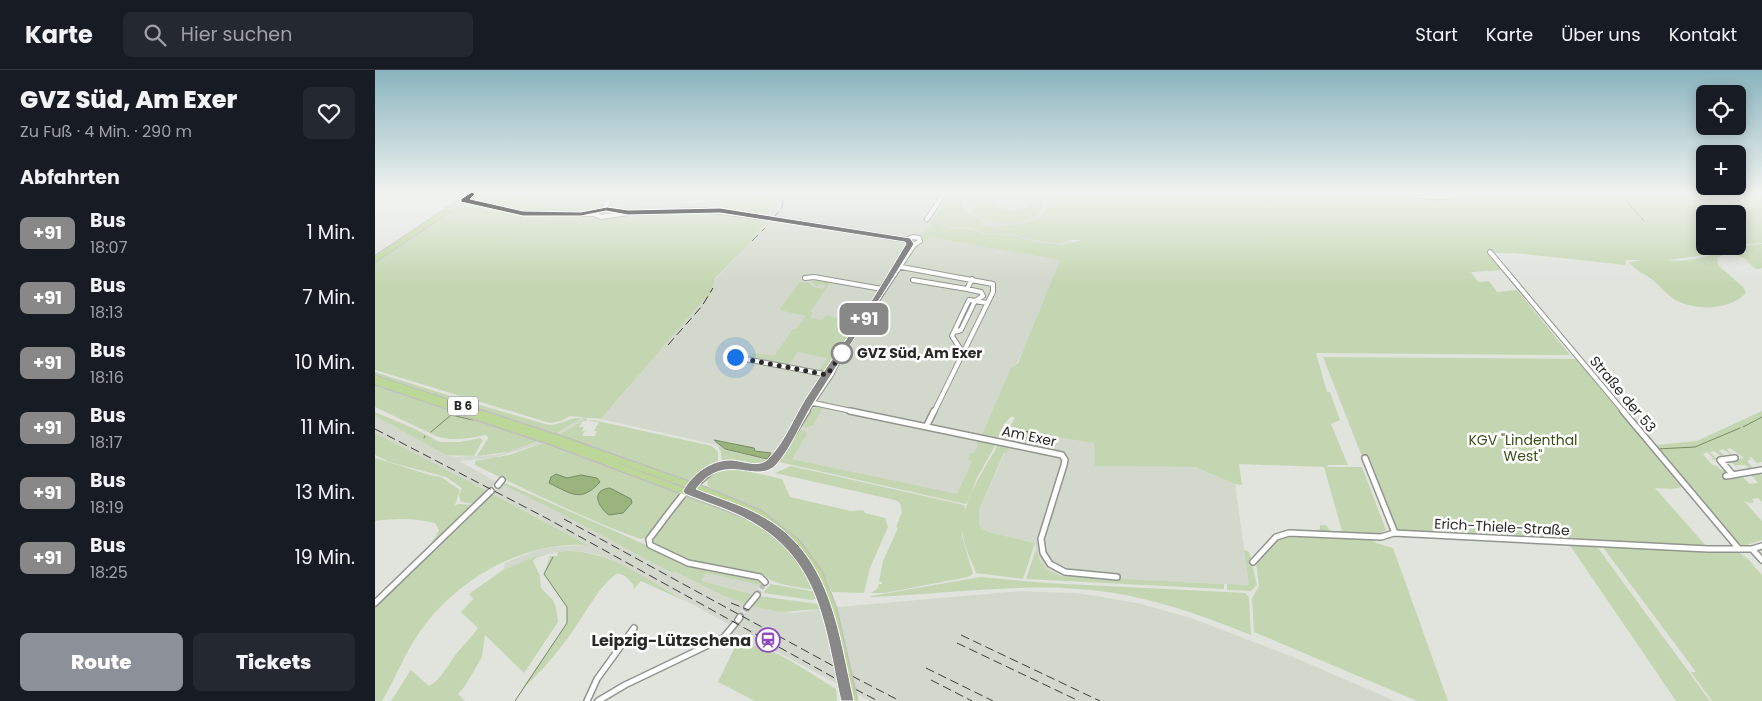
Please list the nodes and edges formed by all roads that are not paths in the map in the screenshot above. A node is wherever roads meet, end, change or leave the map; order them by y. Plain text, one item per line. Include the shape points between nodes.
1 (429, 223) edge
2 (805, 223) edge
3 (1490, 252) dead end
4 (375, 259) edge
5 (898, 266) junction
6 (805, 278) dead end
7 (972, 279) junction
8 (913, 280) dead end
9 (883, 289) junction
10 (967, 289) junction
11 (975, 301) junction
12 (987, 303) junction
13 (884, 319) dead end
14 (877, 322) dead end
15 (963, 353) junction
16 (735, 357) dead end
17 (829, 375) junction
18 (375, 378) edge
19 (375, 382) edge
20 (811, 402) junction
21 (927, 425) junction
22 (549, 438) junction
23 (1365, 458) dead end
24 (1735, 458) dead end
25 (1720, 460) junction
26 (1713, 461) dead end
27 (719, 466) junction
28 (1762, 470) edge
29 (1733, 475) junction
30 (1726, 476) dead end
31 (705, 477) junction
32 (691, 489) junction
33 (491, 491) dead end
34 (706, 491) junction
35 (1395, 533) junction
36 (1762, 546) edge
37 (1739, 549) junction
38 (1752, 549) junction
39 (1762, 560) edge
40 (1253, 562) dead end
41 (817, 575) junction
42 (1117, 577) dead end
43 (765, 582) dead end
44 (757, 595) tunnel mouth
45 (375, 604) edge
46 (747, 607) tunnel mouth
47 (737, 620) tunnel mouth
48 (635, 628) dead end
49 (587, 701) edge
50 (598, 701) edge
51 (848, 701) edge
52 (854, 701) edge

1 - 4 main road
2 - 5 street, bridge via 910,242
3 - 37 street, Straße der 53
5 - 7 street
5 - 9 street
6 - 9 street
7 - 10 street
7 - 12 street via 993,284
8 - 10 street
9 - 17 street
10 - 11 street via 982,293 982,297
11 - 12 street
11 - 15 street via 969,300 952,338
12 - 15 street
13 - 14 street
15 - 21 street
16 - 17 street
17 - 20 street
18 - 22 main road, B 6
19 - 22 main road, B 6
20 - 21 street, Am Exer
20 - 27 street via 768,466
21 - 42 street, Am Exer via 1062,455 1064,465 1041,540 1043,552 1050,564 1065,572
22 - 32 main road, B 6
23 - 35 street
24 - 25 street
25 - 26 street
25 - 29 street
27 - 31 street
27 - 32 street via 706,472
28 - 29 street
29 - 30 street
31 - 32 street
31 - 34 street
32 - 34 main road, B 6
32 - 41 main road, B 6 via 780,535
32 - 43 street via 649,541 650,545 688,563 760,577
33 - 45 street
34 - 41 main road, B 6 via 760,514 779,527 796,542
35 - 37 street, Erich-Thiele-Straße
35 - 40 street, Erich-Thiele-Straße via 1381,537 1285,533 1276,537
36 - 38 street, Erich-Thiele-Straße
37 - 38 street, Erich-Thiele-Straße
38 - 39 street
41 - 51 main road, B 6, bridge
41 - 52 main road, B 6, bridge via 833,609
44 - 46 street
47 - 50 street via 723,638
48 - 49 street via 597,678

